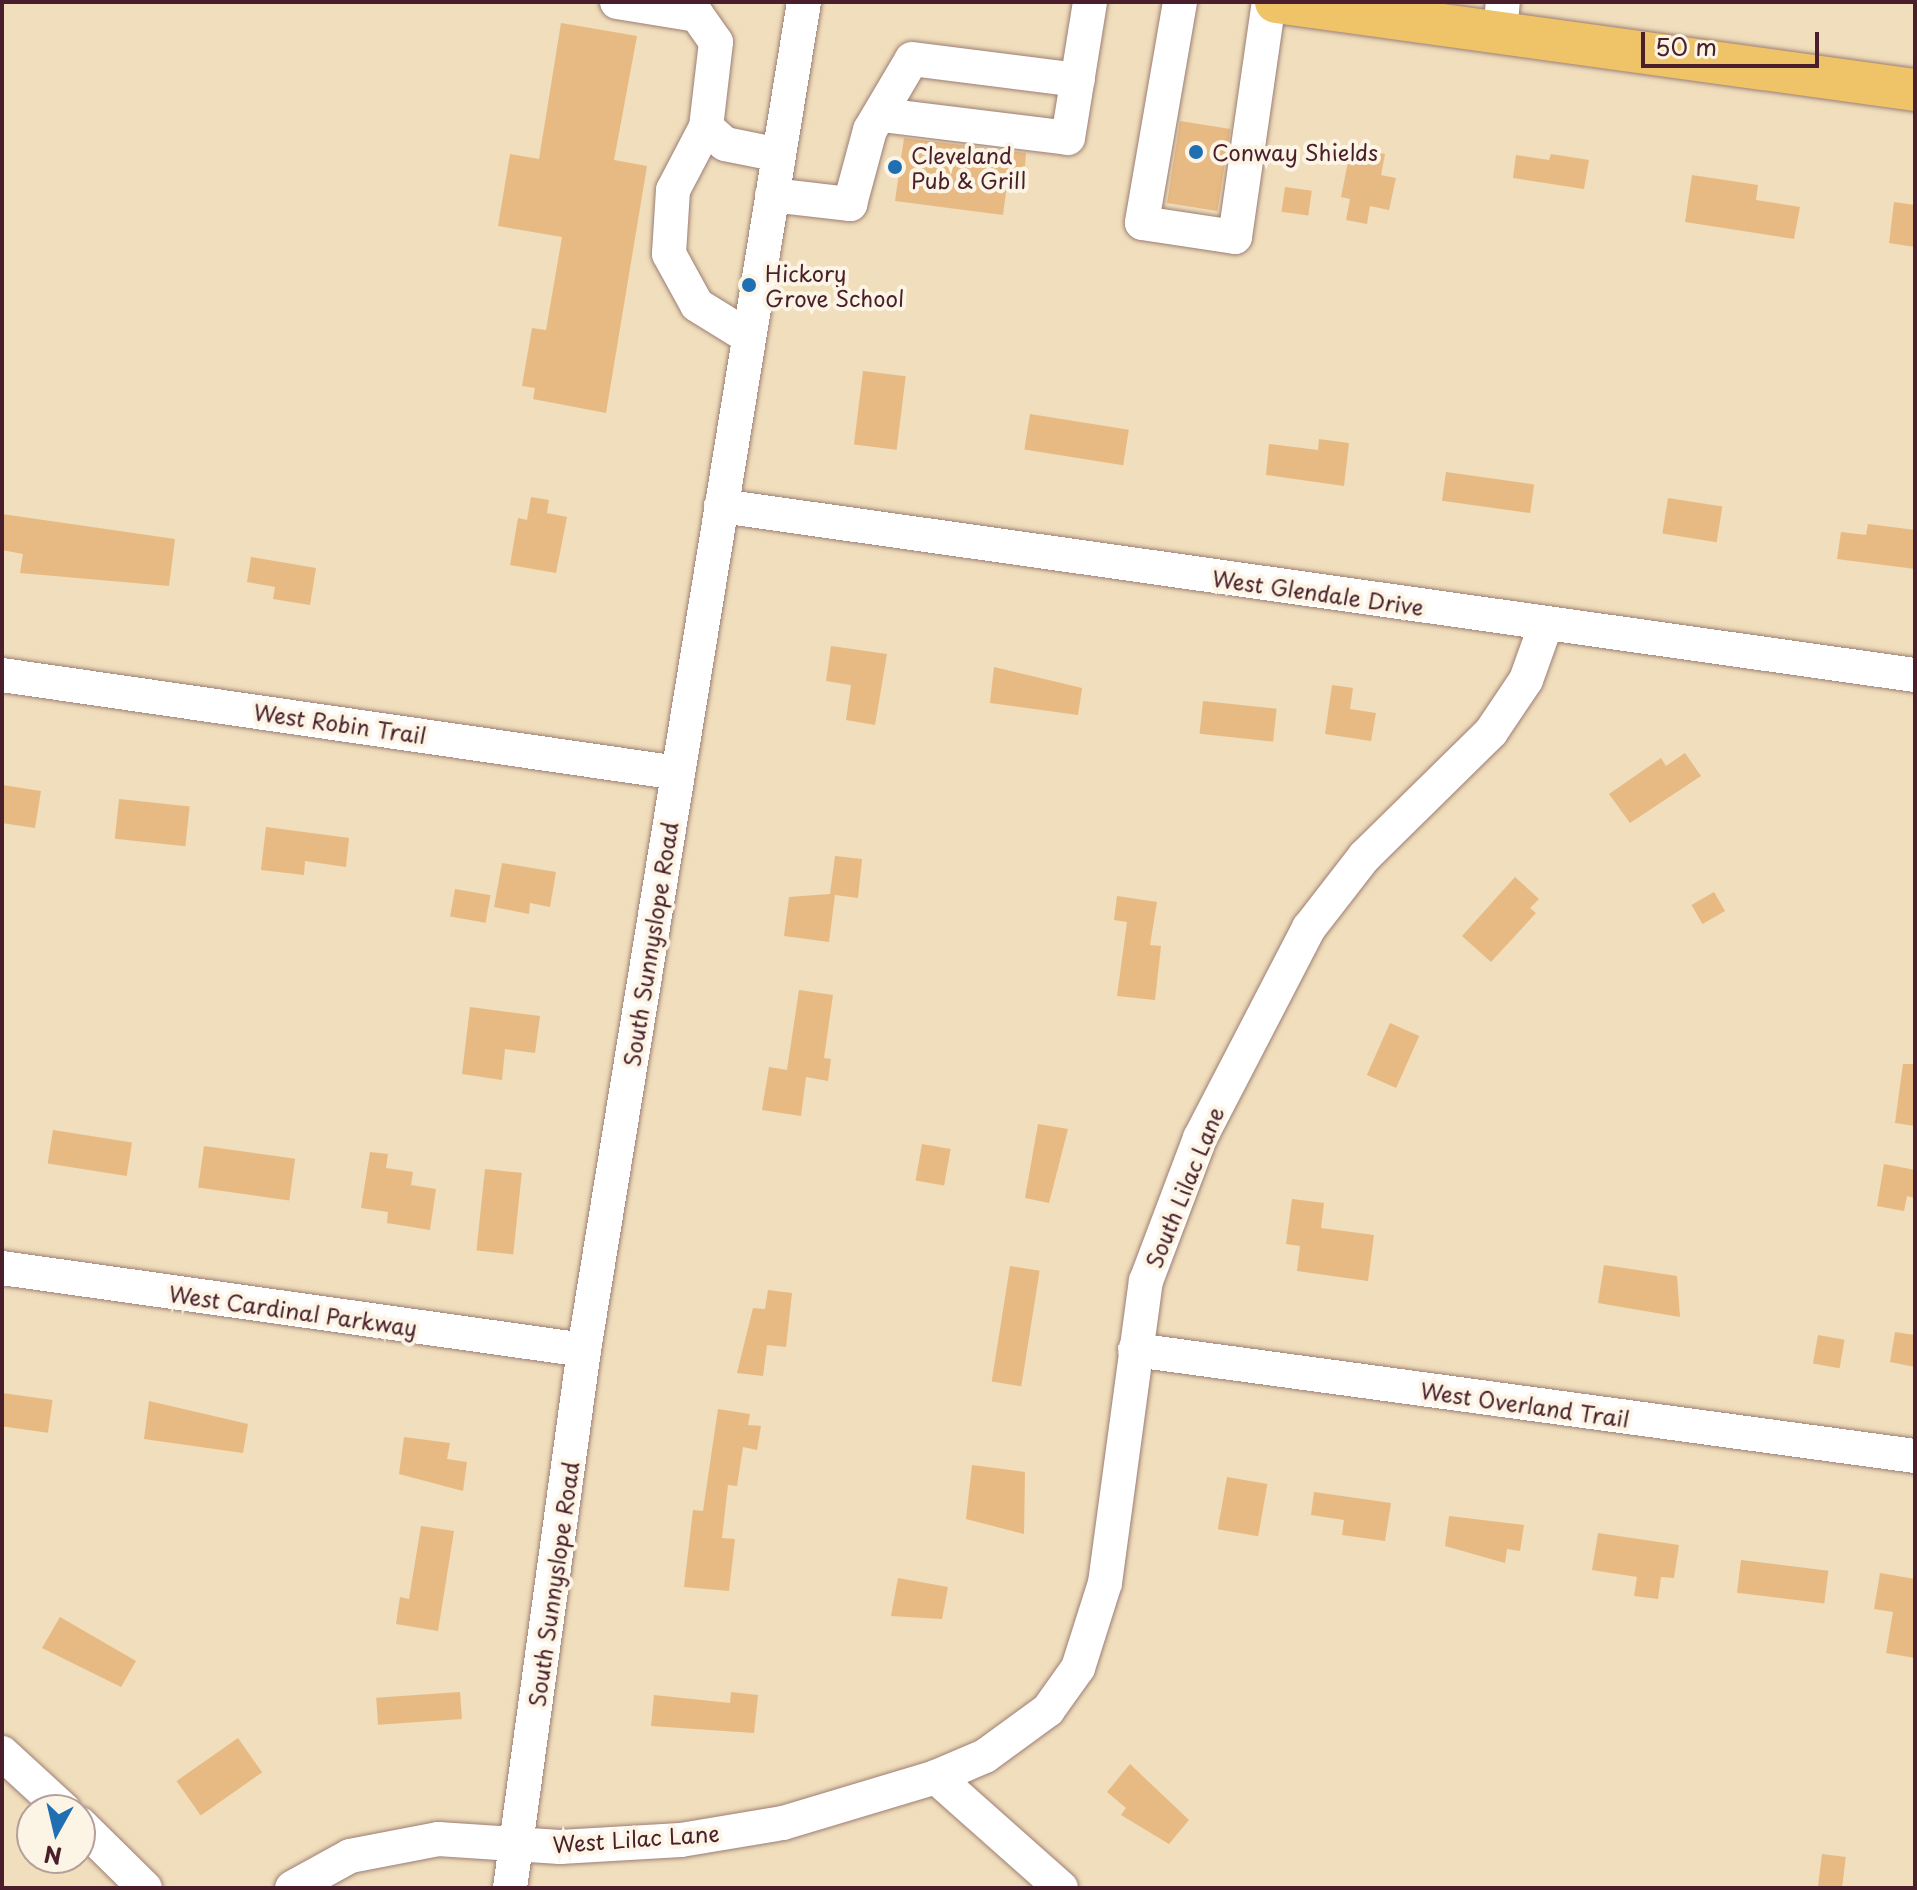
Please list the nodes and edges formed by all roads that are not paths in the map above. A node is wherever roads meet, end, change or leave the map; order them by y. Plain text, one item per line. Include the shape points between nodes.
1 (617, 2) edge
2 (804, 2) edge
3 (1090, 2) edge
4 (1180, 2) edge
5 (1269, 2) edge
6 (1276, 2) edge
7 (1501, 18) edge
8 (1078, 80) junction
9 (1915, 90) edge
10 (882, 115) junction
11 (706, 127) junction
12 (779, 155) junction
13 (772, 195) junction
14 (749, 337) junction
15 (721, 506) junction
16 (1546, 624) junction
17 (2, 675) edge
18 (1915, 675) edge
19 (678, 773) junction
20 (2, 1268) edge
21 (584, 1350) junction
22 (1135, 1350) junction
23 (1915, 1456) edge
24 (2, 1753) edge
25 (936, 1777) junction
26 (47, 1794) edge
27 (96, 1840) edge
28 (518, 1842) junction
29 (145, 1888) edge
30 (292, 1888) edge
31 (510, 1888) edge
32 (1061, 1888) edge

1 - 11 street via 697,15 710,33 716,42
2 - 12 street, South Sunnyslope Road
3 - 8 street
4 - 5 street via 1142,223 1235,237
6 - 7 main road
7 - 9 main road
8 - 10 street via 912,59
8 - 10 street via 1068,138
10 - 13 street via 870,130 850,204
11 - 12 street via 725,144
11 - 14 street via 673,190 669,254 697,305
12 - 13 street, South Sunnyslope Road
13 - 14 street, South Sunnyslope Road
14 - 15 street, South Sunnyslope Road
15 - 16 street, West Glendale Drive
15 - 19 street, South Sunnyslope Road
16 - 18 street, West Glendale Drive
16 - 22 street, South Lilac Lane via 1526,680 1498,723 1364,857 1309,928 1171,1206
17 - 19 street, West Robin Trail
19 - 21 street, South Sunnyslope Road
20 - 21 street, West Cardinal Parkway
21 - 28 street, South Sunnyslope Road
22 - 23 street, West Overland Trail
22 - 25 street, South Lilac Lane via 1105,1583 1078,1668 1032,1725
24 - 26 street
25 - 28 street, West Lilac Lane via 822,1814 681,1840 560,1847
25 - 32 street
27 - 29 street
28 - 30 street, West Lilac Lane via 438,1839 364,1851
28 - 31 street, South Sunnyslope Road

